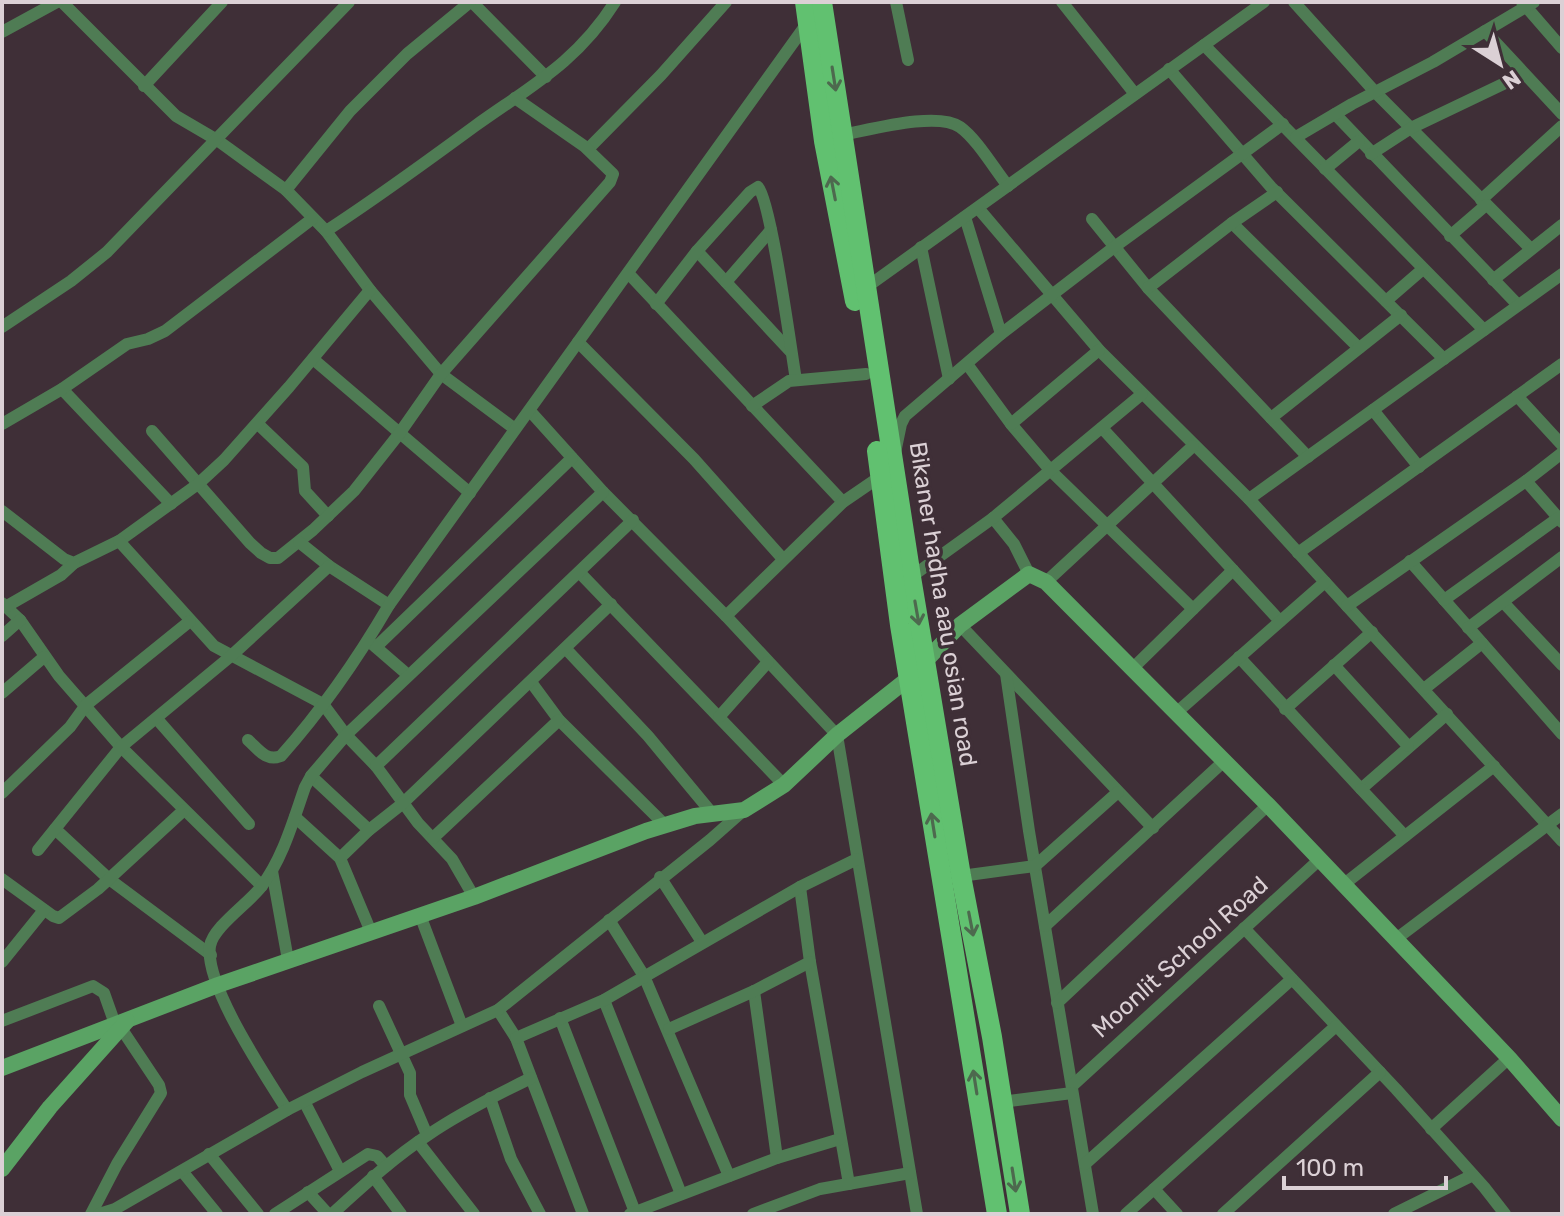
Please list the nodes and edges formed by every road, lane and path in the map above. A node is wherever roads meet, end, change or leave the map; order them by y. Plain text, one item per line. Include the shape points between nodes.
1 (59, 2) edge
2 (222, 2) edge
3 (349, 2) edge
4 (447, 2) edge
5 (471, 2) edge
6 (615, 2) edge
7 (726, 2) edge
8 (896, 2) edge
9 (1264, 2) edge
10 (1294, 2) edge
11 (1068, 4) edge
12 (1527, 4) edge
13 (459, 11) junction
14 (815, 11) edge
15 (1485, 31) junction
16 (2, 32) edge
17 (1204, 45) junction
18 (1562, 48) edge
19 (908, 60) dead end
20 (1169, 69) junction
21 (1524, 74) junction
22 (546, 77) junction
23 (144, 86) junction
24 (1376, 93) junction
25 (1135, 94) junction
26 (515, 98) junction
27 (1335, 114) junction
28 (1562, 114) edge
29 (1283, 124) junction
30 (1562, 126) edge
31 (1411, 128) junction
32 (842, 135) junction
33 (1296, 137) junction
34 (217, 140) junction
35 (1359, 141) junction
36 (588, 149) junction
37 (1371, 154) junction
38 (1243, 155) junction
39 (1325, 169) junction
40 (1008, 186) junction
41 (286, 190) junction
42 (1277, 192) junction
43 (1483, 202) junction
44 (978, 208) junction
45 (965, 217) junction
46 (312, 219) junction
47 (1092, 219) dead end
48 (1232, 223) junction
49 (1562, 225) edge
50 (771, 230) junction
51 (326, 231) junction
52 (1450, 236) junction
53 (921, 247) junction
54 (1113, 248) junction
55 (1531, 249) junction
56 (697, 251) junction
57 (1423, 269) junction
58 (628, 273) junction
59 (1562, 274) edge
60 (1493, 280) junction
61 (726, 282) junction
62 (1148, 288) junction
63 (370, 290) junction
64 (860, 292) junction
65 (1052, 296) junction
66 (1386, 301) junction
67 (656, 304) junction
68 (1518, 305) junction
69 (1401, 315) junction
70 (2, 327) edge
71 (1484, 330) junction
72 (1001, 334) junction
73 (578, 342) junction
74 (1359, 348) junction
75 (1099, 350) junction
76 (791, 352) junction
77 (313, 359) junction
78 (1444, 359) junction
79 (967, 364) junction
80 (1562, 364) edge
81 (441, 374) junction
82 (866, 374) junction
83 (949, 379) junction
84 (796, 380) junction
85 (62, 389) junction
86 (1142, 394) junction
87 (1517, 396) junction
88 (752, 406) junction
89 (1373, 410) junction
90 (530, 411) junction
91 (1271, 418) junction
92 (2, 424) edge
93 (258, 424) junction
94 (1011, 424) junction
95 (1102, 428) junction
96 (515, 429) junction
97 (152, 431) dead end
98 (399, 434) junction
99 (1562, 445) edge
100 (1193, 446) junction
101 (1562, 453) edge
102 (1308, 457) junction
103 (572, 458) junction
104 (1419, 467) junction
105 (887, 470) junction
106 (1051, 471) junction
107 (1526, 481) junction
108 (1153, 482) junction
109 (198, 484) junction
110 (603, 492) junction
111 (470, 493) junction
112 (1249, 499) junction
113 (843, 502) junction
114 (171, 504) junction
115 (2, 511) edge
116 (328, 516) junction
117 (993, 518) junction
118 (633, 520) junction
119 (1560, 520) edge
120 (1105, 526) junction
121 (119, 541) junction
122 (299, 542) junction
123 (1298, 553) junction
124 (1562, 557) edge
125 (783, 559) junction
126 (1410, 561) junction
127 (74, 563) junction
128 (329, 566) junction
129 (1233, 570) junction
130 (580, 573) junction
131 (1029, 574) junction
132 (911, 577) junction
133 (1046, 582) junction
134 (1325, 582) junction
135 (1444, 600) junction
136 (1503, 602) junction
137 (5, 604) edge
138 (611, 604) junction
139 (389, 605) junction
140 (1347, 606) junction
141 (1193, 609) junction
142 (726, 616) junction
143 (20, 620) junction
144 (190, 621) junction
145 (1280, 621) junction
146 (960, 625) junction
147 (1468, 628) junction
148 (1372, 632) junction
149 (2, 636) edge
150 (1482, 643) junction
151 (372, 644) junction
152 (566, 649) junction
153 (231, 656) junction
154 (44, 657) junction
155 (1239, 657) junction
156 (926, 660) junction
157 (768, 662) junction
158 (1561, 664) edge
159 (1334, 665) junction
160 (1133, 668) junction
161 (1006, 674) junction
162 (408, 675) junction
163 (909, 678) junction
164 (531, 682) junction
165 (1424, 689) junction
166 (2, 693) edge
167 (323, 704) junction
168 (86, 705) junction
169 (1285, 709) junction
170 (1176, 713) junction
171 (1447, 714) junction
172 (719, 717) junction
173 (157, 719) junction
174 (559, 720) junction
175 (1560, 727) edge
176 (346, 735) junction
177 (837, 735) junction
178 (248, 740) dead end
179 (1408, 746) junction
180 (121, 747) junction
181 (1223, 762) junction
182 (376, 766) junction
183 (1494, 766) junction
184 (311, 776) junction
185 (784, 785) junction
186 (1361, 789) junction
187 (1118, 792) junction
188 (2, 793) edge
189 (402, 804) junction
190 (1268, 805) junction
191 (184, 810) junction
192 (744, 810) junction
193 (711, 812) junction
194 (1562, 814) edge
195 (295, 817) junction
196 (249, 824) dead end
197 (665, 825) junction
198 (1547, 825) junction
199 (1153, 828) junction
200 (55, 829) junction
201 (369, 830) junction
202 (1405, 836) junction
203 (433, 838) junction
204 (1562, 841) edge
205 (38, 850) dead end
206 (340, 858) junction
207 (857, 859) junction
208 (1319, 860) junction
209 (1035, 866) junction
210 (272, 871) junction
211 (961, 876) junction
212 (660, 877) junction
213 (2, 879) edge
214 (109, 879) junction
215 (1343, 885) junction
216 (262, 886) junction
217 (800, 887) junction
218 (474, 897) junction
219 (44, 910) junction
220 (420, 915) junction
221 (609, 920) junction
222 (1045, 926) junction
223 (1244, 928) junction
224 (371, 932) junction
225 (1396, 939) junction
226 (702, 942) junction
227 (211, 955) junction
228 (288, 960) junction
229 (2, 962) edge
230 (810, 962) junction
231 (644, 976) junction
232 (1292, 979) junction
233 (218, 985) junction
234 (754, 991) junction
235 (604, 1000) junction
236 (1057, 1003) junction
237 (379, 1006) dead end
238 (498, 1010) junction
239 (560, 1018) junction
240 (2, 1021) edge
241 (121, 1024) junction
242 (462, 1026) junction
243 (1336, 1026) junction
244 (669, 1029) junction
245 (516, 1038) junction
246 (401, 1054) junction
247 (1509, 1058) junction
248 (2, 1068) edge
249 (1380, 1072) junction
250 (531, 1078) junction
251 (1072, 1090) junction
252 (490, 1098) junction
253 (1001, 1102) junction
254 (305, 1103) junction
255 (287, 1110) junction
256 (1562, 1119) edge
257 (1431, 1129) junction
258 (422, 1139) junction
259 (840, 1139) junction
260 (20, 1145) junction
261 (2, 1148) edge
262 (209, 1154) junction
263 (777, 1158) junction
264 (1085, 1164) junction
265 (386, 1166) junction
266 (2, 1169) edge
267 (182, 1171) junction
268 (340, 1171) junction
269 (910, 1173) junction
270 (1473, 1175) junction
271 (373, 1176) junction
272 (729, 1176) junction
273 (849, 1184) junction
274 (1154, 1189) junction
275 (308, 1192) junction
276 (681, 1194) junction
277 (117, 1211) edge
278 (632, 1213) edge
279 (91, 1214) edge
280 (99, 1214) edge
281 (217, 1214) edge
282 (258, 1214) edge
283 (275, 1214) edge
284 (330, 1214) edge
285 (401, 1214) edge
286 (474, 1214) edge
287 (540, 1214) edge
288 (583, 1214) edge
289 (753, 1214) edge
290 (917, 1214) edge
291 (997, 1214) edge
292 (1020, 1214) edge
293 (1093, 1214) edge
294 (1126, 1214) edge
295 (1177, 1214) edge
296 (1223, 1214) edge
297 (1394, 1214) edge
298 (1505, 1214) edge

1 - 16 street
1 - 23 street
2 - 23 street
3 - 34 street
4 - 13 street
5 - 13 street
5 - 22 street
6 - 22 street via 601,25
7 - 36 street
8 - 19 street
9 - 17 street
10 - 24 street
11 - 25 street
12 - 15 street
12 - 18 street
13 - 41 street via 350,111
14 -> 32 main road, Bikaner hadha aau osian road
14 - 58 street
64 -> 14 main road, Bikaner hadha aau osian road via 824,141
15 - 21 street
15 - 24 street
17 - 20 street
17 - 29 street
20 - 25 street
20 - 38 street
21 - 28 street
21 - 31 street
22 - 26 street
23 - 34 street via 176,116
24 - 27 street
24 - 31 street
25 - 40 street
26 - 36 street
26 - 51 street
27 - 33 street
27 - 35 street
29 - 33 street
29 - 38 street
30 - 43 street
31 - 37 street
31 - 43 street
32 - 40 street via 952,123 963,129
32 - 64 main road, Bikaner hadha aau osian road
33 - 39 street
34 - 41 street
34 - 70 street via 107,252
35 - 37 street
35 - 39 street
36 - 81 street via 613,174 610,182
37 - 52 street
38 - 42 street
38 - 54 street
39 - 57 street
40 - 44 street
41 - 46 street
42 - 48 street
42 - 66 street
43 - 52 street
43 - 55 street
44 - 45 street
44 - 65 street
45 - 53 street
45 - 72 street
46 - 51 street
46 - 85 street via 165,331 127,344
47 - 54 street
48 - 62 street
48 - 74 street
49 - 55 street
50 - 56 street via 763,193 754,188
50 - 61 street
50 - 76 street
51 - 63 street
52 - 60 street
53 - 64 street
53 - 83 street
54 - 62 street
54 - 65 street
55 - 60 street
56 - 61 street
56 - 67 street
57 - 66 street
57 - 71 street
58 - 67 street
58 - 73 street
59 - 68 street
60 - 68 street
61 - 76 street
62 - 91 street
63 - 77 street
63 - 81 street
64 - 82 main road, Bikaner hadha aau osian road
64 - 105 main road, Bikaner hadha aau osian road
65 - 72 street
65 - 75 street
66 - 69 street
67 - 88 street
68 - 71 street
69 - 74 street
69 - 78 street
71 - 78 street
72 - 79 street
73 - 90 street
73 - 125 street
74 - 91 street
75 - 86 street
75 - 94 street
76 - 84 street
77 - 93 street
77 - 98 street
78 - 89 street
79 - 83 street
79 - 94 street
80 - 87 street
81 - 96 street
81 - 98 street
82 - 84 street
82 - 105 main road, Bikaner hadha aau osian road
83 - 105 street via 905,416
84 - 88 street
85 - 92 street
85 - 114 street
86 - 95 street
86 - 100 street
87 - 99 street
87 - 104 street
88 - 113 street
89 - 102 street
89 - 104 street
90 - 96 street
90 - 103 street
91 - 102 street
93 - 109 street
93 - 116 street via 303,467 305,491
94 - 106 street
95 - 106 street
95 - 108 street
96 - 111 street
97 - 109 street
98 - 111 street
98 - 116 street
100 - 108 street
100 - 112 street
101 - 107 street
102 - 112 street
103 - 110 street
103 - 151 street
104 - 123 street
105 - 113 street
105 - 132 main road, Bikaner hadha aau osian road
105 - 163 main road, Bikaner hadha aau osian road
106 - 117 street
106 - 120 street
107 - 119 street
107 - 126 street
108 - 120 street
108 - 129 street
109 - 114 street
109 - 122 street via 261,553 278,558
110 - 118 street
110 - 162 street
111 - 139 street
112 - 123 street
113 - 125 street
114 - 121 street
115 - 127 street
116 - 122 street
117 - 131 street
117 - 132 street
118 - 130 street
118 - 142 street
119 - 135 street
120 - 133 street
120 - 141 street
121 - 127 street
121 - 144 street
122 - 128 street
123 - 134 street
124 - 136 street
125 - 142 street
126 - 135 street
126 - 140 street
127 - 137 street
128 - 139 street
128 - 153 street
129 - 141 street
129 - 145 street
130 - 138 street
130 - 182 street
131 - 133 street
131 - 146 street
132 -> 156 main road, Bikaner hadha aau osian road
133 - 160 street
134 - 140 street
134 - 145 street
135 - 147 street
136 - 147 street
136 - 158 street
137 - 143 street
138 - 152 street
138 - 172 street
139 - 151 street
140 - 148 street
141 - 160 street
142 - 157 street
143 - 149 street
143 - 154 street
144 - 153 street
144 - 168 street
145 - 155 street
146 - 156 street
146 - 161 street
147 - 150 street
148 - 159 street
148 - 165 street
150 - 165 street
150 - 175 street
151 - 162 street
151 - 167 street
152 - 164 street
152 - 193 street
153 - 167 street
153 - 173 street
154 - 166 street
154 - 168 street
155 - 169 street
155 - 170 street
156 - 163 street
156 - 211 main road, Bikaner hadha aau osian road
157 - 172 street
157 - 177 street
159 - 169 street
159 - 179 street
160 - 170 street
161 - 187 street
161 - 209 street
162 - 176 street
163 - 177 street
291 -> 163 main road, Bikaner hadha aau osian road
164 - 174 street
164 - 189 street
165 - 171 street
167 - 176 street
167 - 178 street via 281,756 267,758
168 - 180 street
168 - 188 street
169 - 186 street
170 - 181 street
171 - 179 street
171 - 183 street
172 - 185 street
173 - 180 street
173 - 196 street
174 - 197 street
174 - 203 street
176 - 182 street
176 - 184 street
177 - 185 street
177 - 207 street
179 - 186 street
180 - 191 street
180 - 200 street
181 - 190 street
181 - 199 street
182 - 189 street
183 - 198 street
183 - 202 street
184 - 195 street
184 - 201 street
185 - 192 street
186 - 202 street
187 - 199 street
187 - 209 street
189 - 201 street
189 - 203 street
190 - 208 street
190 - 236 street
191 - 214 street
191 - 216 street
192 - 193 street
192 - 212 street
193 - 197 street
194 - 198 street
195 - 206 street
195 - 210 street
197 - 218 street
198 - 204 street
198 - 225 street
199 - 222 street
200 - 205 street
200 - 214 street
201 - 206 street
202 - 215 street
203 - 218 street
206 - 224 street
207 - 217 street
207 - 269 street
208 - 215 street
208 - 223 street, Moonlit School Road
209 - 211 street
209 - 222 street
210 - 216 street
210 - 228 street
211 -> 253 main road, Bikaner hadha aau osian road
212 - 221 street
212 - 226 street
213 - 219 street
214 - 219 street via 59,918
214 - 227 street
215 - 225 street
216 - 227 street via 215,933
217 - 226 street
217 - 230 street
218 - 220 street
219 - 229 street
220 - 224 street
220 - 242 street
221 - 231 street
221 - 238 street
222 - 236 street
223 - 232 street
223 - 251 street, Moonlit School Road
224 - 228 street
225 - 247 street
226 - 231 street
227 - 233 street
228 - 233 street
230 - 234 street
230 - 259 street
231 - 235 street
231 - 244 street
232 - 243 street
232 - 264 street
233 - 241 street
233 - 255 street
234 - 244 street
234 - 263 street
235 - 239 street
235 - 276 street
236 - 251 street
237 - 246 street
238 - 242 street
238 - 245 street
239 - 245 street
239 - 278 street
240 - 241 street via 93,986 104,993
241 - 248 street
241 - 260 street
241 - 279 street via 161,1093
242 - 246 street
243 - 249 street
243 - 274 street
244 - 272 street
245 - 250 street
246 - 254 street
246 - 258 street via 410,1073
247 - 256 street
247 - 257 street
249 - 257 street
249 - 296 street
250 - 252 street
250 - 288 street
251 - 253 street
251 - 264 street
252 - 258 street
252 - 287 street via 511,1159
253 -> 292 main road, Bikaner hadha aau osian road
254 - 255 street
254 - 268 street
255 - 262 street
257 - 270 street
258 - 265 street
258 - 286 street
259 - 263 street
259 - 273 street
260 - 261 street
260 - 266 street
262 - 267 street
262 - 282 street
263 - 272 street
264 - 293 street
265 - 268 street via 368,1154
265 - 271 street
267 - 277 street
267 - 281 street
268 - 275 street
269 - 273 street
269 - 290 street
270 - 297 street
270 - 298 street
271 - 284 street
271 - 285 street
272 - 276 street
273 - 289 street
274 - 294 street
274 - 295 street
275 - 283 street
275 - 284 street
276 - 278 street
277 - 280 street

